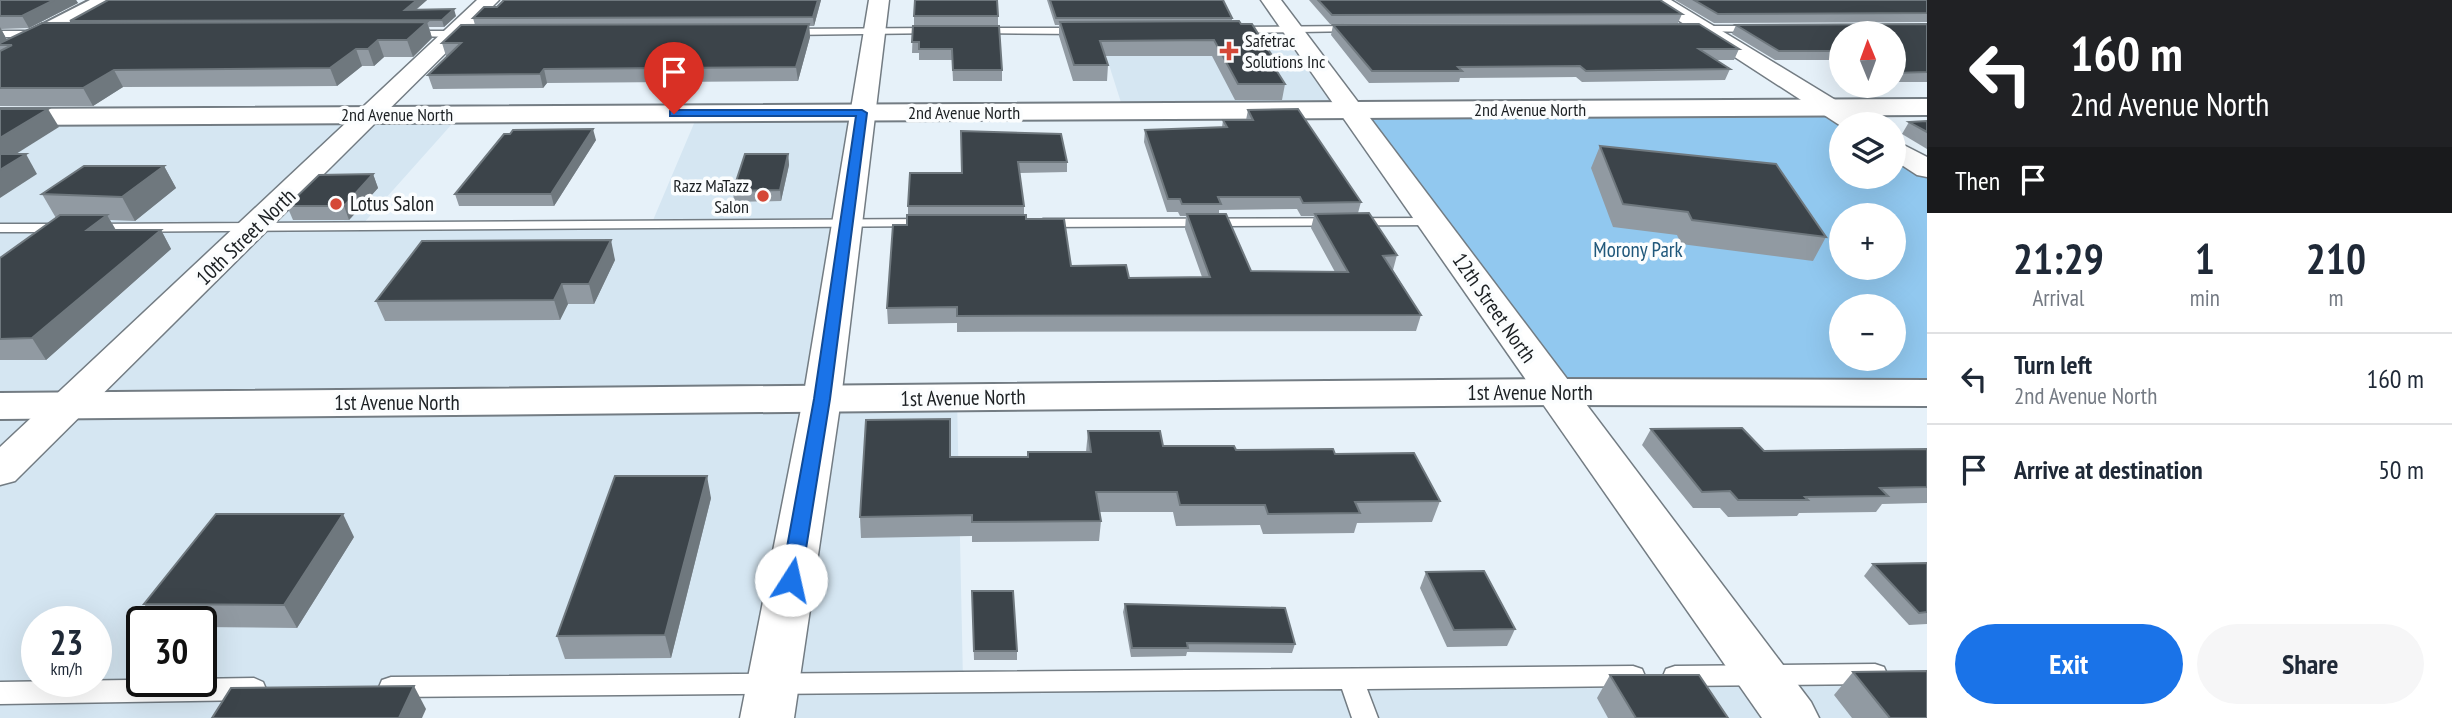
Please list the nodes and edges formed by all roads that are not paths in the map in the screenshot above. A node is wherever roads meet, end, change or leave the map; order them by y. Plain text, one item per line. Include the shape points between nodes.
1 (106, 0) edge
2 (489, 0) edge
3 (1657, 0) edge
4 (1281, 15) edge
5 (876, 16) edge
6 (1360, 29) edge
7 (1676, 29) edge
8 (1703, 29) junction
9 (1773, 29) edge
10 (1098, 30) edge
11 (1224, 30) edge
12 (972, 31) edge
13 (778, 32) edge
14 (944, 32) edge
15 (0, 34) edge
16 (41, 34) junction
17 (69, 34) edge
18 (400, 34) edge
19 (468, 34) junction
20 (0, 55) edge
21 (1927, 107) edge
22 (1829, 108) junction
23 (1349, 111) junction
24 (1836, 112) edge
25 (862, 113) junction
26 (372, 115) junction
27 (0, 117) edge
28 (1906, 156) edge
29 (1927, 169) edge
30 (1434, 222) junction
31 (846, 223) junction
32 (944, 223) edge
33 (1028, 223) edge
34 (255, 227) junction
35 (0, 228) edge
36 (1553, 392) junction
37 (1927, 393) edge
38 (822, 399) junction
39 (0, 406) edge
40 (69, 406) junction
41 (0, 471) edge
42 (1899, 674) edge
43 (1760, 675) junction
44 (1351, 678) junction
45 (364, 688) edge
46 (281, 689) edge
47 (0, 693) edge
48 (770, 701) edge
49 (1366, 718) edge
50 (1791, 718) edge

1 - 16 main road
2 - 19 street, 10th Street North
3 - 8 street
4 - 6 lane
4 - 11 lane
4 - 23 street, 12th Street North
5 - 13 lane
5 - 14 lane
5 - 25 street
7 - 8 lane
8 - 9 lane
8 - 22 street
10 - 12 lane
15 - 16 lane
16 - 17 lane
16 - 20 main road
18 - 19 lane
19 - 26 street, 10th Street North
21 - 22 main road, 2nd Avenue North
22 - 23 main road, 2nd Avenue North
22 - 24 street
23 - 25 main road, 2nd Avenue North
23 - 30 street, 12th Street North
25 - 26 main road, 2nd Avenue North
25 - 31 street
26 - 27 main road, 2nd Avenue North
26 - 34 street, 10th Street North
28 - 29 street
30 - 33 lane
30 - 36 street, 12th Street North
31 - 32 lane
31 - 34 lane
31 - 38 street
34 - 35 lane
34 - 40 street, 10th Street North
36 - 37 main road, 1st Avenue North
36 - 38 main road, 1st Avenue North
36 - 43 street, 12th Street North
38 - 40 main road, 1st Avenue North
38 - 48 street
39 - 40 main road, 1st Avenue North
40 - 41 street, 10th Street North
42 - 43 lane
43 - 44 lane
43 - 50 street, 12th Street North
44 - 48 lane
44 - 49 lane
45 - 48 lane
46 - 47 lane

